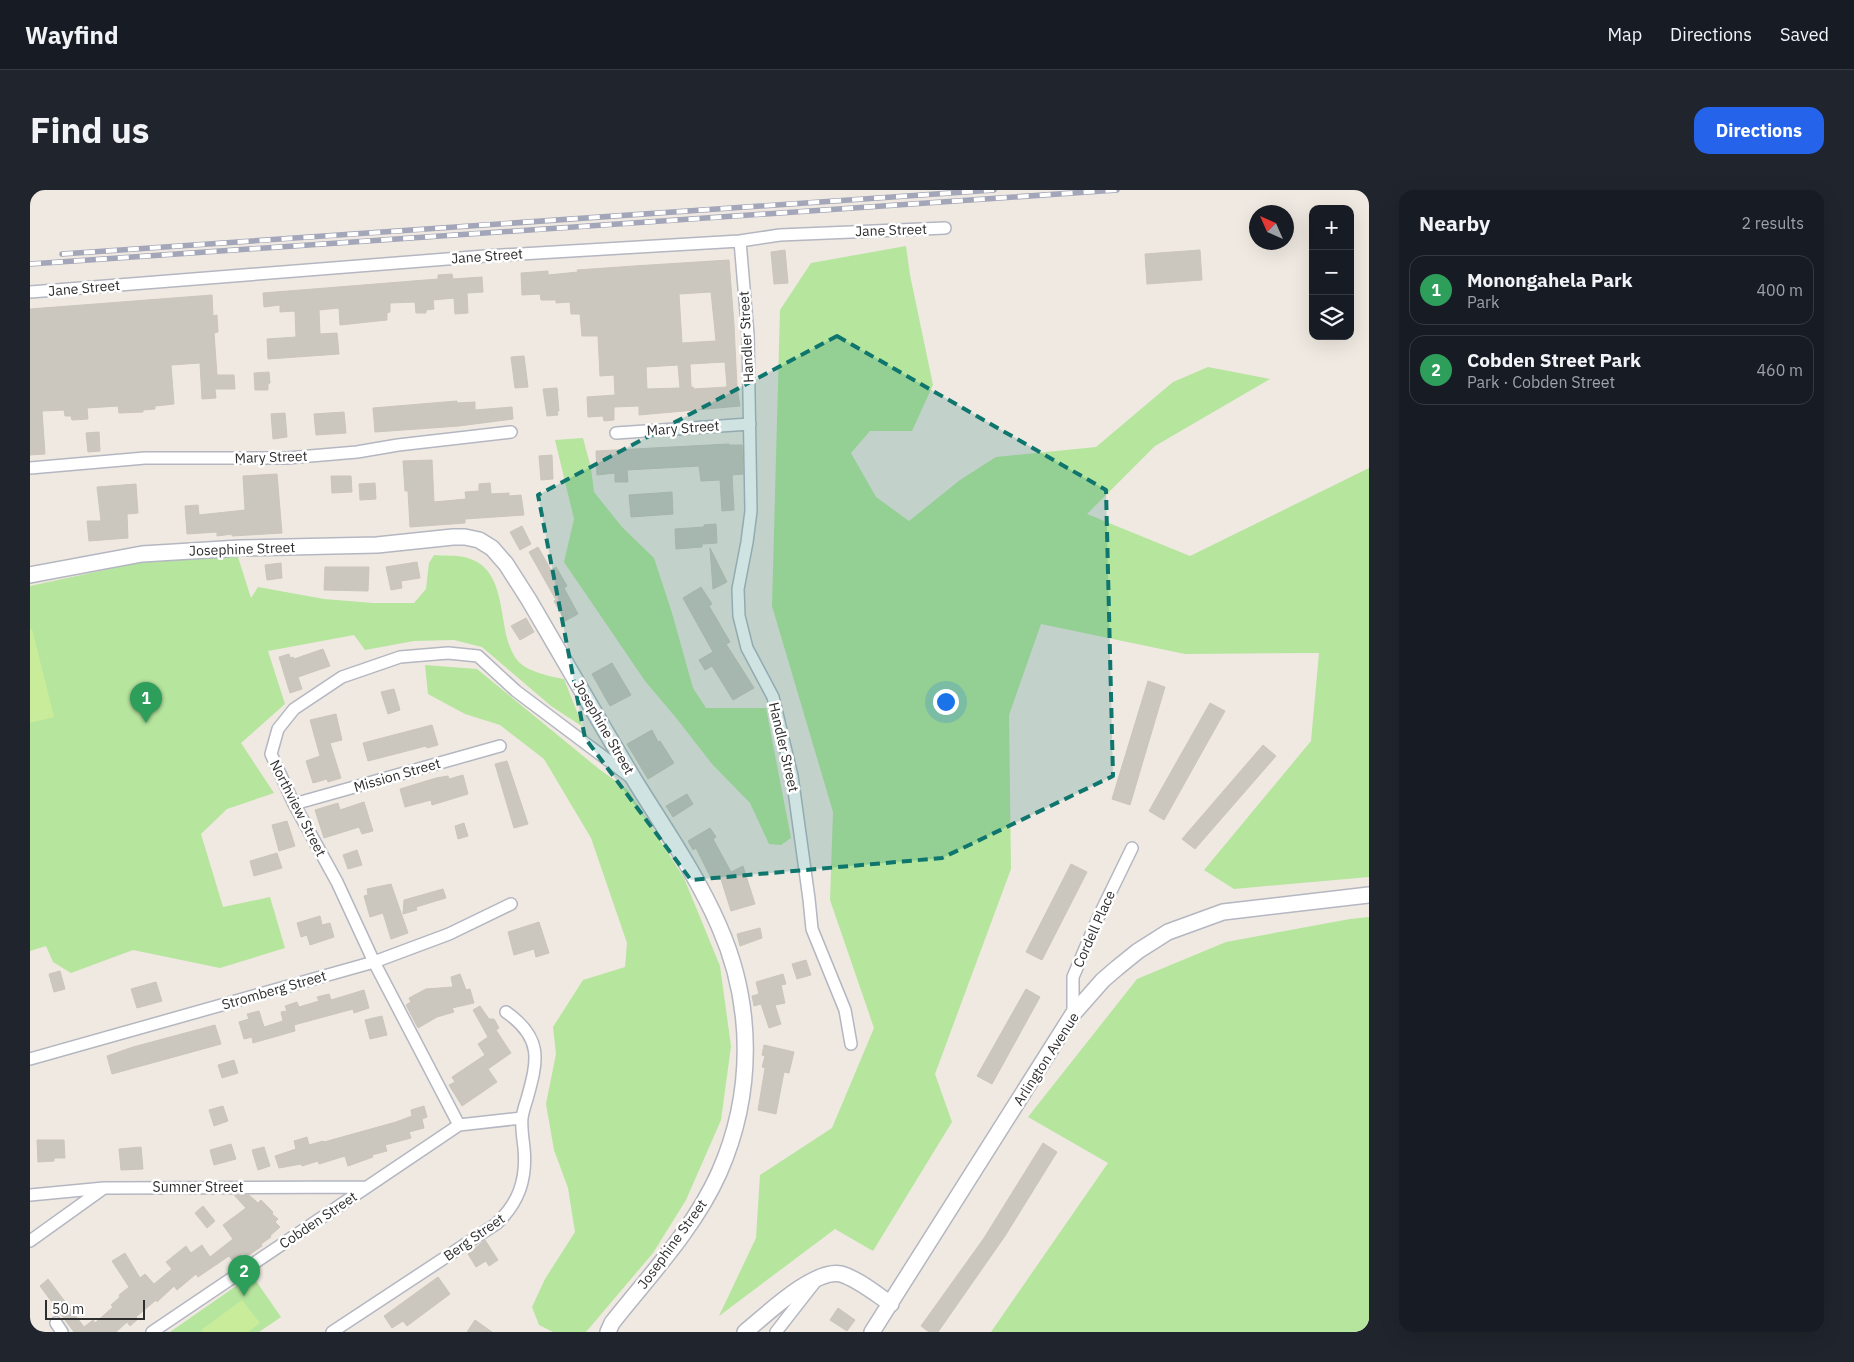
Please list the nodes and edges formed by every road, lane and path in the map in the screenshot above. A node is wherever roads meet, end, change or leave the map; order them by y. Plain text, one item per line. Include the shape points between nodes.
1 (945, 228) dead end
2 (740, 241) junction
3 (30, 292) edge
4 (750, 424) junction
5 (511, 432) dead end
6 (616, 433) dead end
7 (30, 468) edge
8 (30, 575) edge
9 (500, 746) dead end
10 (634, 779) junction
11 (294, 804) junction
12 (1132, 848) dead end
13 (1369, 895) edge
14 (511, 904) dead end
15 (374, 962) junction
16 (506, 1012) dead end
17 (1073, 1014) junction
18 (851, 1044) dead end
19 (30, 1059) edge
20 (522, 1118) junction
21 (459, 1125) junction
22 (366, 1187) junction
23 (104, 1188) junction
24 (30, 1195) edge
25 (30, 1241) edge
26 (820, 1276) junction
27 (890, 1304) junction
28 (152, 1332) edge
29 (332, 1332) edge
30 (608, 1332) edge
31 (744, 1332) edge
32 (776, 1332) edge
33 (872, 1332) edge

1 - 2 street, Jane Street via 780,235
2 - 3 street, Jane Street via 484,256
2 - 4 street, Handler Street via 748,335
4 - 6 street, Mary Street
4 - 18 street, Handler Street via 751,511 738,589 739,616 747,648 773,697 792,776 812,930 846,1010
5 - 7 street, Mary Street via 287,458 146,458
8 - 10 street, Josephine Street via 142,554 377,545 453,537 478,540 492,548 506,564
9 - 11 street, Mission Street
10 - 11 street, Northview Street via 516,691 478,656 448,653 400,657 342,677 294,709 278,729 271,754
10 - 30 street, Josephine Street via 709,905 726,943 741,997 746,1057 739,1113 715,1181 696,1214
11 - 15 street, Northview Street via 337,882
12 - 17 street, Cordell Place via 1073,977
13 - 17 street, Arlington Avenue via 1223,912 1168,932 1138,951 1103,980
14 - 15 street, Stromberg Street via 449,934
15 - 19 street, Stromberg Street
15 - 21 street, Northview Street
16 - 20 street, Berg Street via 520,1022 530,1036 536,1055
17 - 27 street, Arlington Avenue
20 - 21 street
20 - 29 street, Berg Street via 526,1162 523,1182 508,1212 496,1224
21 - 22 street, Cobden Street
22 - 23 street, Sumner Street
22 - 28 street, Cobden Street
23 - 24 street, Sumner Street
23 - 25 street
26 - 27 street via 841,1274
26 - 31 street
26 - 32 street
27 - 33 street, Arlington Avenue

